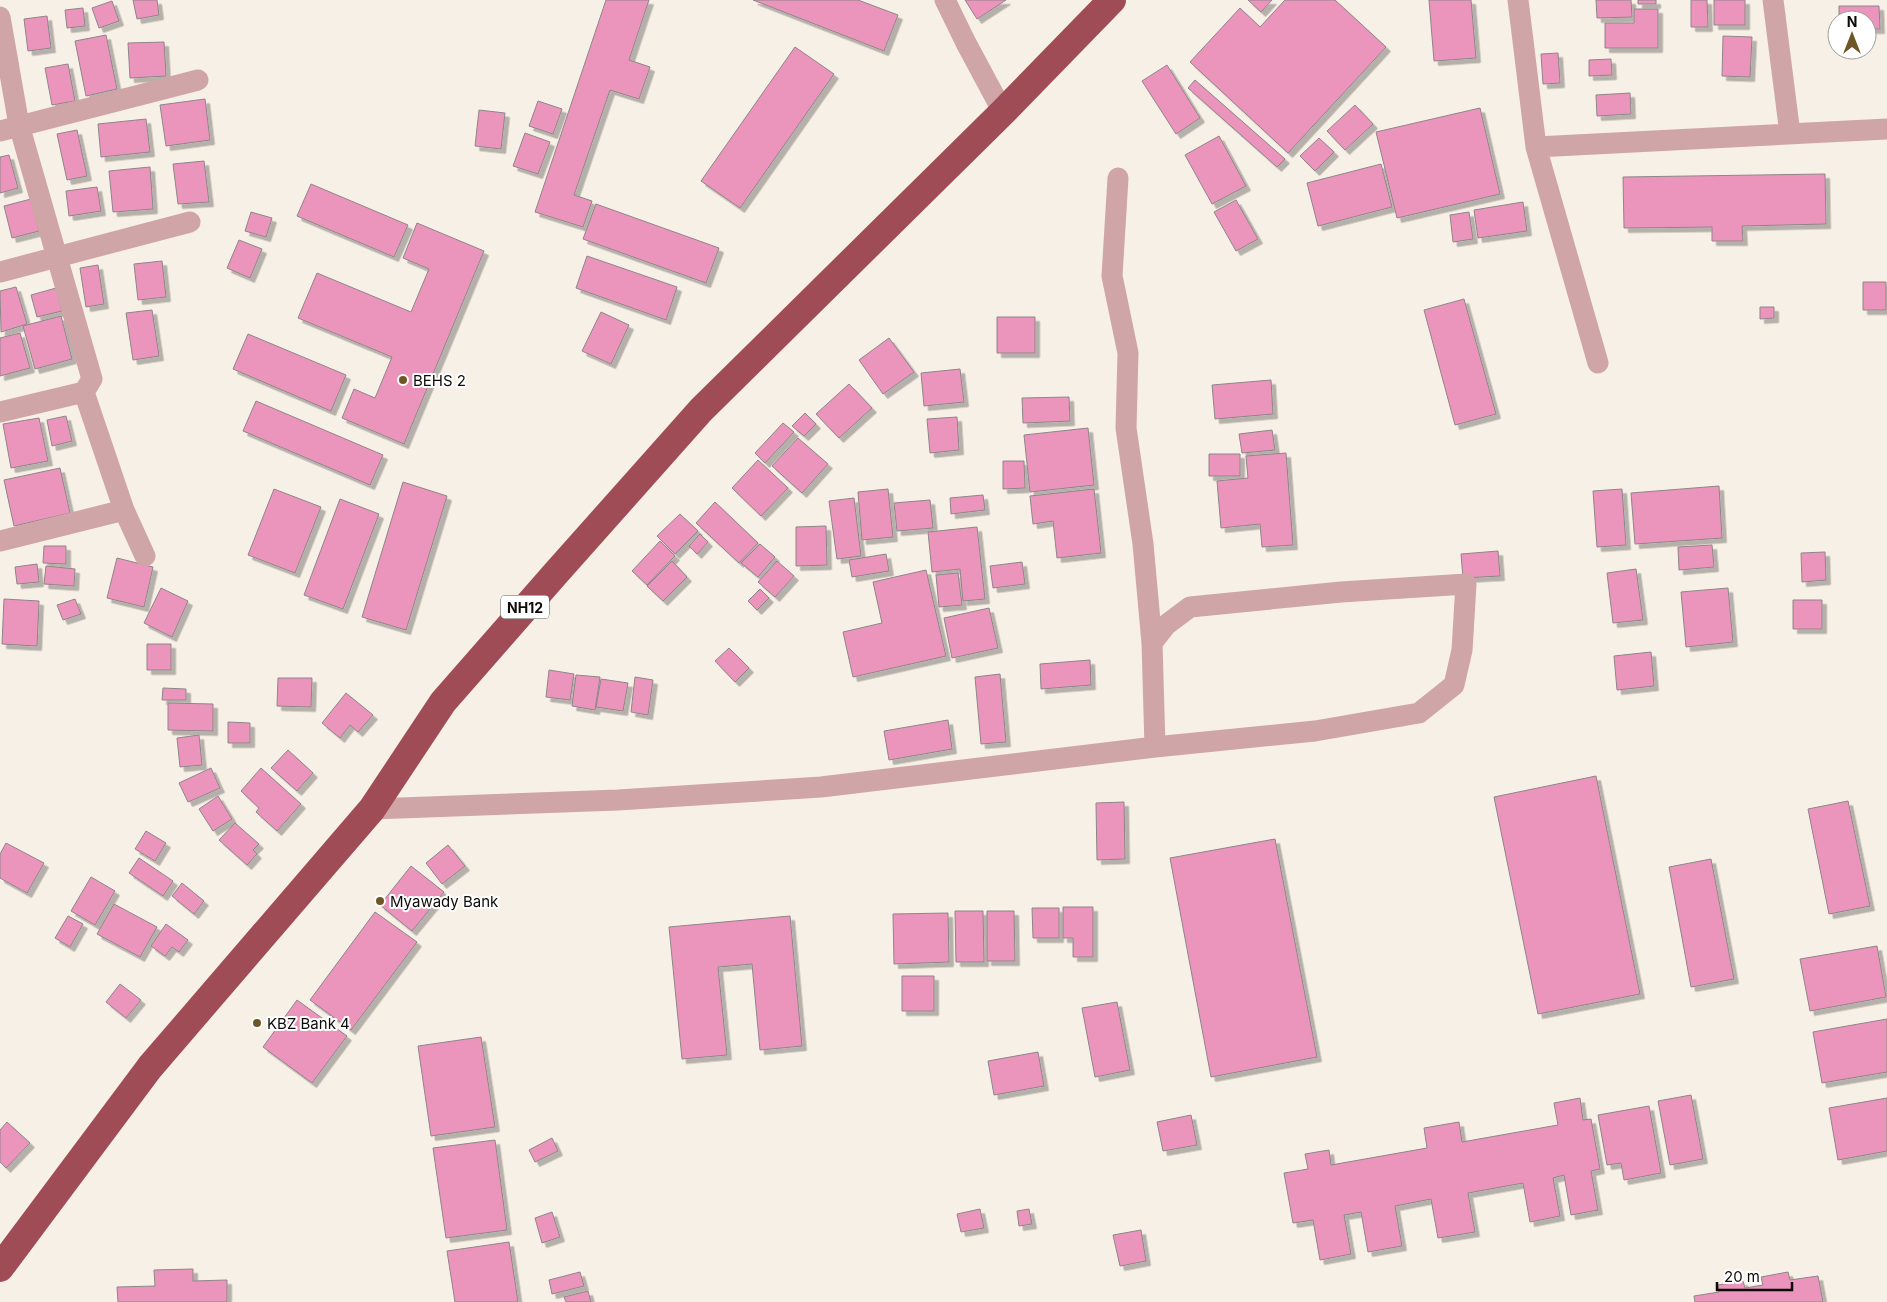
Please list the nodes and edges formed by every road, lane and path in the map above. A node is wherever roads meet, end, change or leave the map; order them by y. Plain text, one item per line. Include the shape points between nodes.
1 (945, 0) edge
2 (1112, 0) edge
3 (1518, 0) edge
4 (1773, 0) edge
5 (0, 17) edge
6 (198, 80) dead end
7 (1002, 112) junction
8 (10, 128) edge
9 (1887, 129) edge
10 (1790, 134) junction
11 (1536, 147) junction
12 (1118, 178) dead end
13 (190, 222) dead end
14 (58, 256) junction
15 (0, 272) edge
16 (1598, 362) dead end
17 (84, 392) junction
18 (0, 412) edge
19 (124, 510) junction
20 (0, 541) edge
21 (145, 556) dead end
22 (1152, 643) junction
23 (1155, 747) junction
24 (372, 809) junction
25 (0, 1268) edge

1 - 7 street
2 - 7 highway, NH12
3 - 11 street
4 - 10 street
5 - 8 street
6 - 8 street
7 - 24 highway, NH12 via 701,410 443,702
8 - 14 street
9 - 10 street
10 - 11 street
11 - 16 street
12 - 22 street via 1112,276 1128,353 1126,428 1143,544
13 - 14 street
14 - 15 street
14 - 17 street via 92,379
17 - 18 street
17 - 19 street
19 - 20 street
19 - 21 street
22 - 23 street
22 - 23 street via 1166,625 1190,607 1466,584 1462,650 1454,685 1419,713 1314,731
23 - 24 street via 821,787 618,800
24 - 25 highway, NH12 via 150,1067

